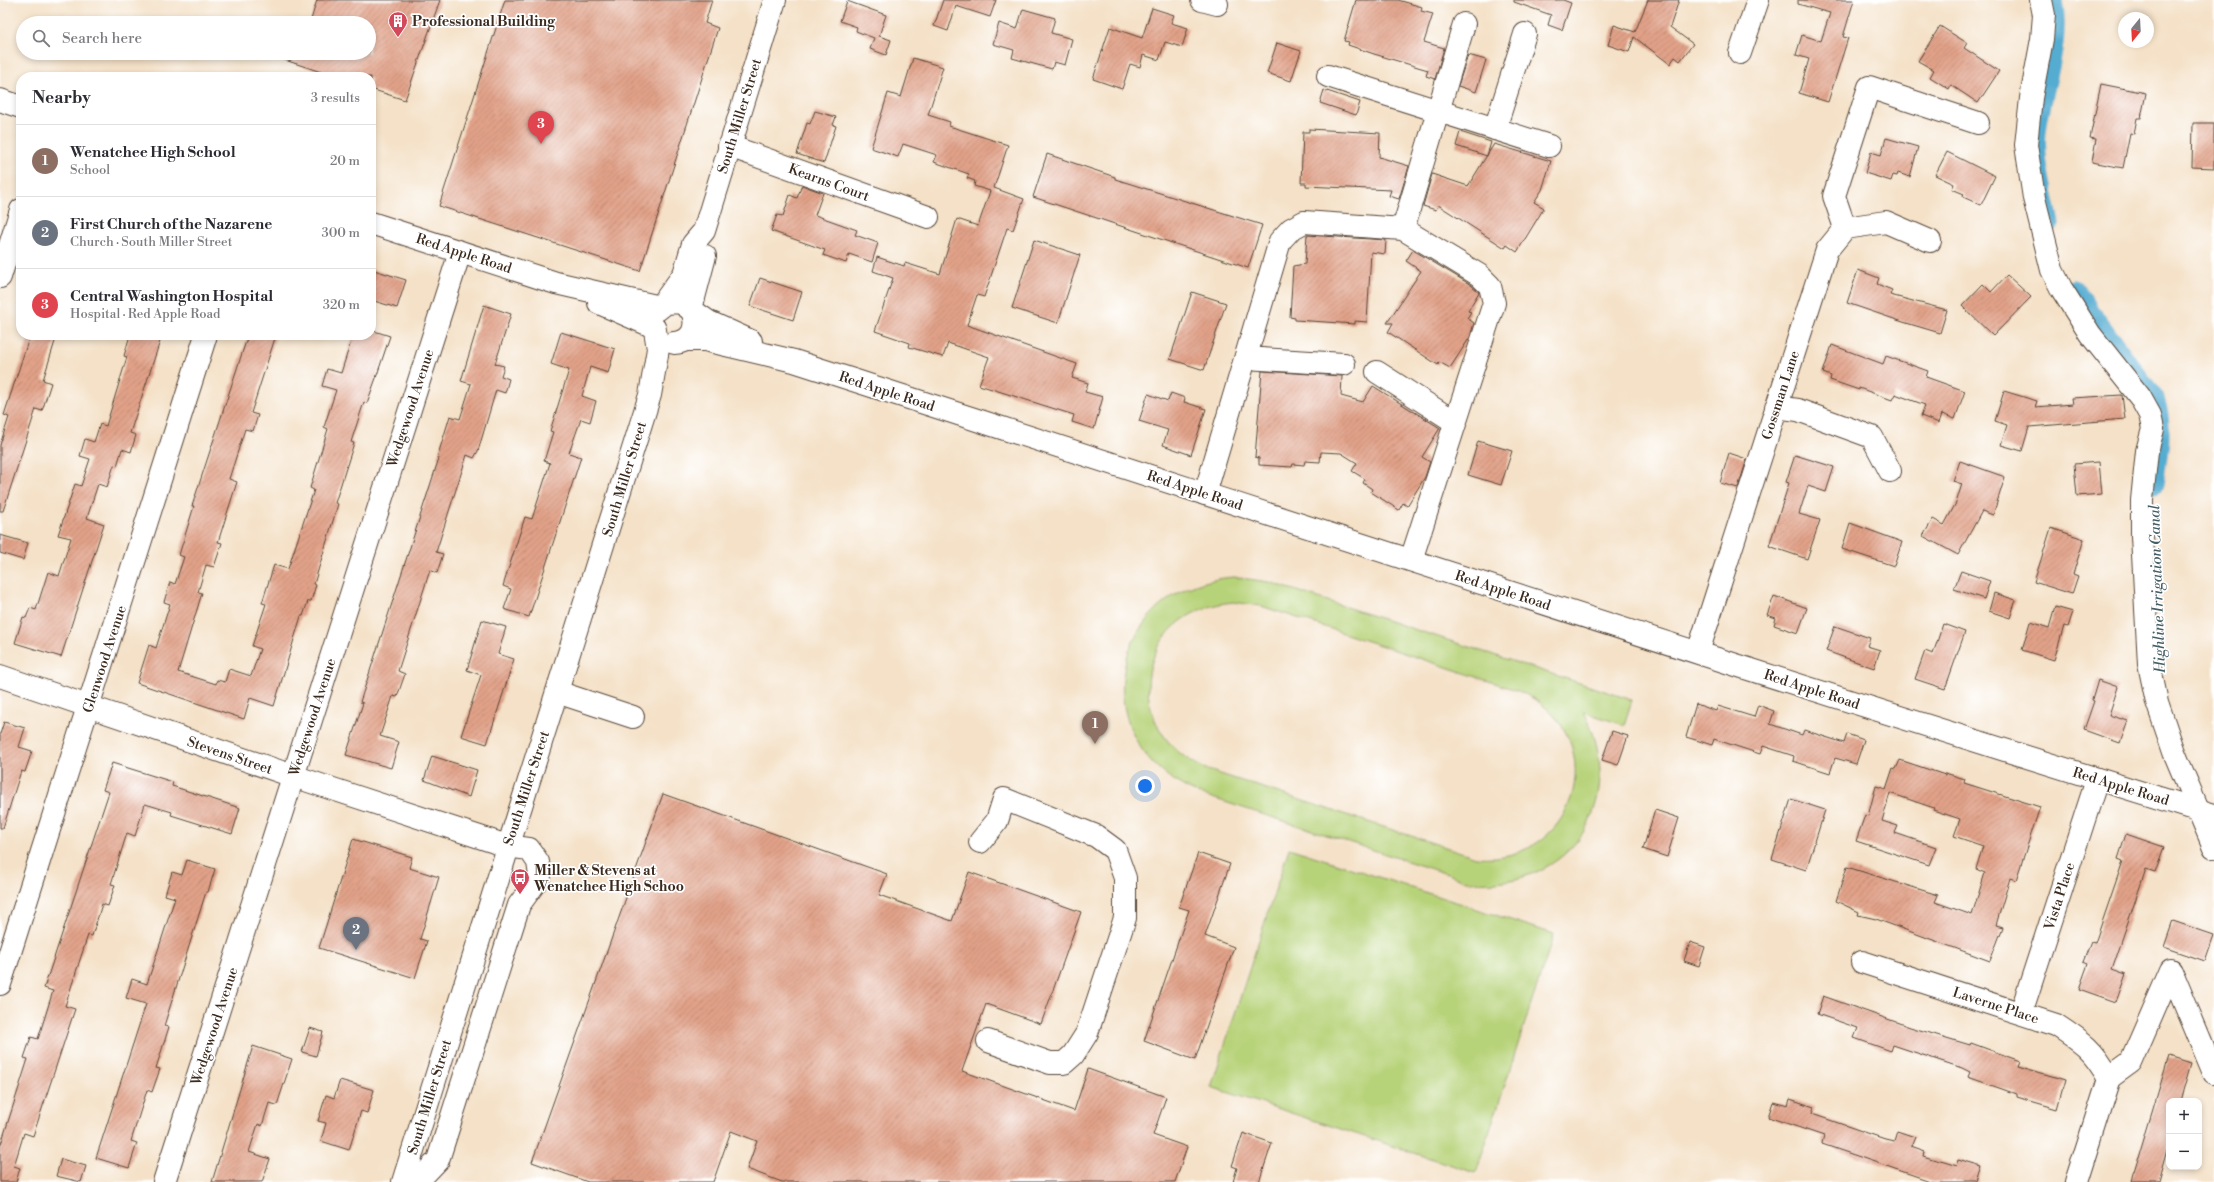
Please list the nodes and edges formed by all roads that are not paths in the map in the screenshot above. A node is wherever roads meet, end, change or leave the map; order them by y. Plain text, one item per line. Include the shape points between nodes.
1 (775, 0) edge
2 (1758, 0) edge
3 (2041, 0) edge
4 (1464, 24) dead end
5 (1525, 34) dead end
6 (1740, 53) dead end
7 (1328, 76) dead end
8 (0, 100) edge
9 (16, 105) edge
10 (1438, 112) junction
11 (1978, 123) dead end
12 (1495, 129) junction
13 (729, 146) junction
14 (1549, 146) dead end
15 (928, 218) dead end
16 (376, 225) edge
17 (16, 226) edge
18 (1845, 228) junction
19 (1403, 229) junction
20 (704, 231) junction
21 (1930, 241) dead end
22 (460, 252) junction
23 (0, 276) edge
24 (691, 310) junction
25 (657, 317) junction
26 (204, 340) edge
27 (685, 340) junction
28 (1246, 358) junction
29 (794, 361) junction
30 (1344, 364) dead end
31 (1377, 372) dead end
32 (650, 395) junction
33 (1776, 407) junction
34 (1456, 422) junction
35 (1890, 471) dead end
36 (1205, 494) junction
37 (1411, 560) junction
38 (1698, 652) junction
39 (0, 676) edge
40 (557, 692) junction
41 (89, 706) junction
42 (633, 717) dead end
43 (293, 776) junction
44 (2097, 780) junction
45 (2206, 812) edge
46 (980, 842) dead end
47 (507, 846) junction
48 (2214, 847) edge
49 (1862, 962) dead end
50 (0, 984) edge
51 (2021, 1013) junction
52 (988, 1041) dead end
53 (2214, 1073) edge
54 (2109, 1078) junction
55 (164, 1182) edge
56 (403, 1182) edge
57 (417, 1182) edge
58 (2076, 1182) edge

1 - 13 street, South Miller Street
2 - 6 street
3 - 45 street via 2044,15 2042,39 2031,98 2026,145 2034,198 2052,270 2061,288 2090,334 2137,392 2150,415 2152,429 2142,500 2149,664 2162,720
4 - 10 street
5 - 12 street
7 - 10 street
8 - 9 street
10 - 12 street
10 - 19 street
11 - 18 street via 1869,88 1834,196
12 - 14 street
13 - 15 street, Kearns Court
13 - 20 street, South Miller Street
16 - 22 street, Red Apple Road
17 - 23 street
18 - 21 street via 1886,222
18 - 33 street, Gossman Lane via 1827,250
19 - 28 street via 1304,222 1291,229 1280,241
19 - 34 street via 1480,275 1490,286 1494,303
20 - 24 street, South Miller Street via 707,247
20 - 25 street, South Miller Street via 693,244 684,274
22 - 25 street, Red Apple Road
22 - 43 street, Wedgewood Avenue
24 - 25 street via 680,302 673,301
24 - 27 street via 694,330
24 - 29 street, Red Apple Road via 709,322
25 - 27 street via 661,339 673,343
25 - 32 street, South Miller Street via 658,349
26 - 41 street, Glenwood Avenue
27 - 29 street, Red Apple Road via 705,340
27 - 32 street, South Miller Street via 674,352
28 - 30 street
28 - 36 street
29 - 36 street, Red Apple Road
31 - 34 street
32 - 40 street, South Miller Street
33 - 35 street via 1798,410 1872,437
33 - 38 street, Gossman Lane
34 - 37 street
36 - 37 street, Red Apple Road
37 - 38 street, Red Apple Road
38 - 44 street, Red Apple Road
39 - 41 street, Stevens Street
40 - 42 street
40 - 47 street, South Miller Street
41 - 43 street, Stevens Street
41 - 50 street, Glenwood Avenue
43 - 47 street, Stevens Street
43 - 55 street, Wedgewood Avenue
44 - 45 street, Red Apple Road
44 - 51 street, Vista Place
45 - 48 street
46 - 52 street via 997,821 1004,799 1096,836 1107,843 1115,850 1125,878 1125,918 1087,1034 1073,1055 1064,1063 1050,1063
47 - 56 street, South Miller Street
47 - 57 street, Stevens Street via 529,849 538,862 540,876 519,905 438,1160
49 - 51 street, Laverne Place
51 - 54 street, Laverne Place via 2056,1025 2082,1042 2098,1057
53 - 54 street via 2170,970 2130,1062
54 - 58 street

